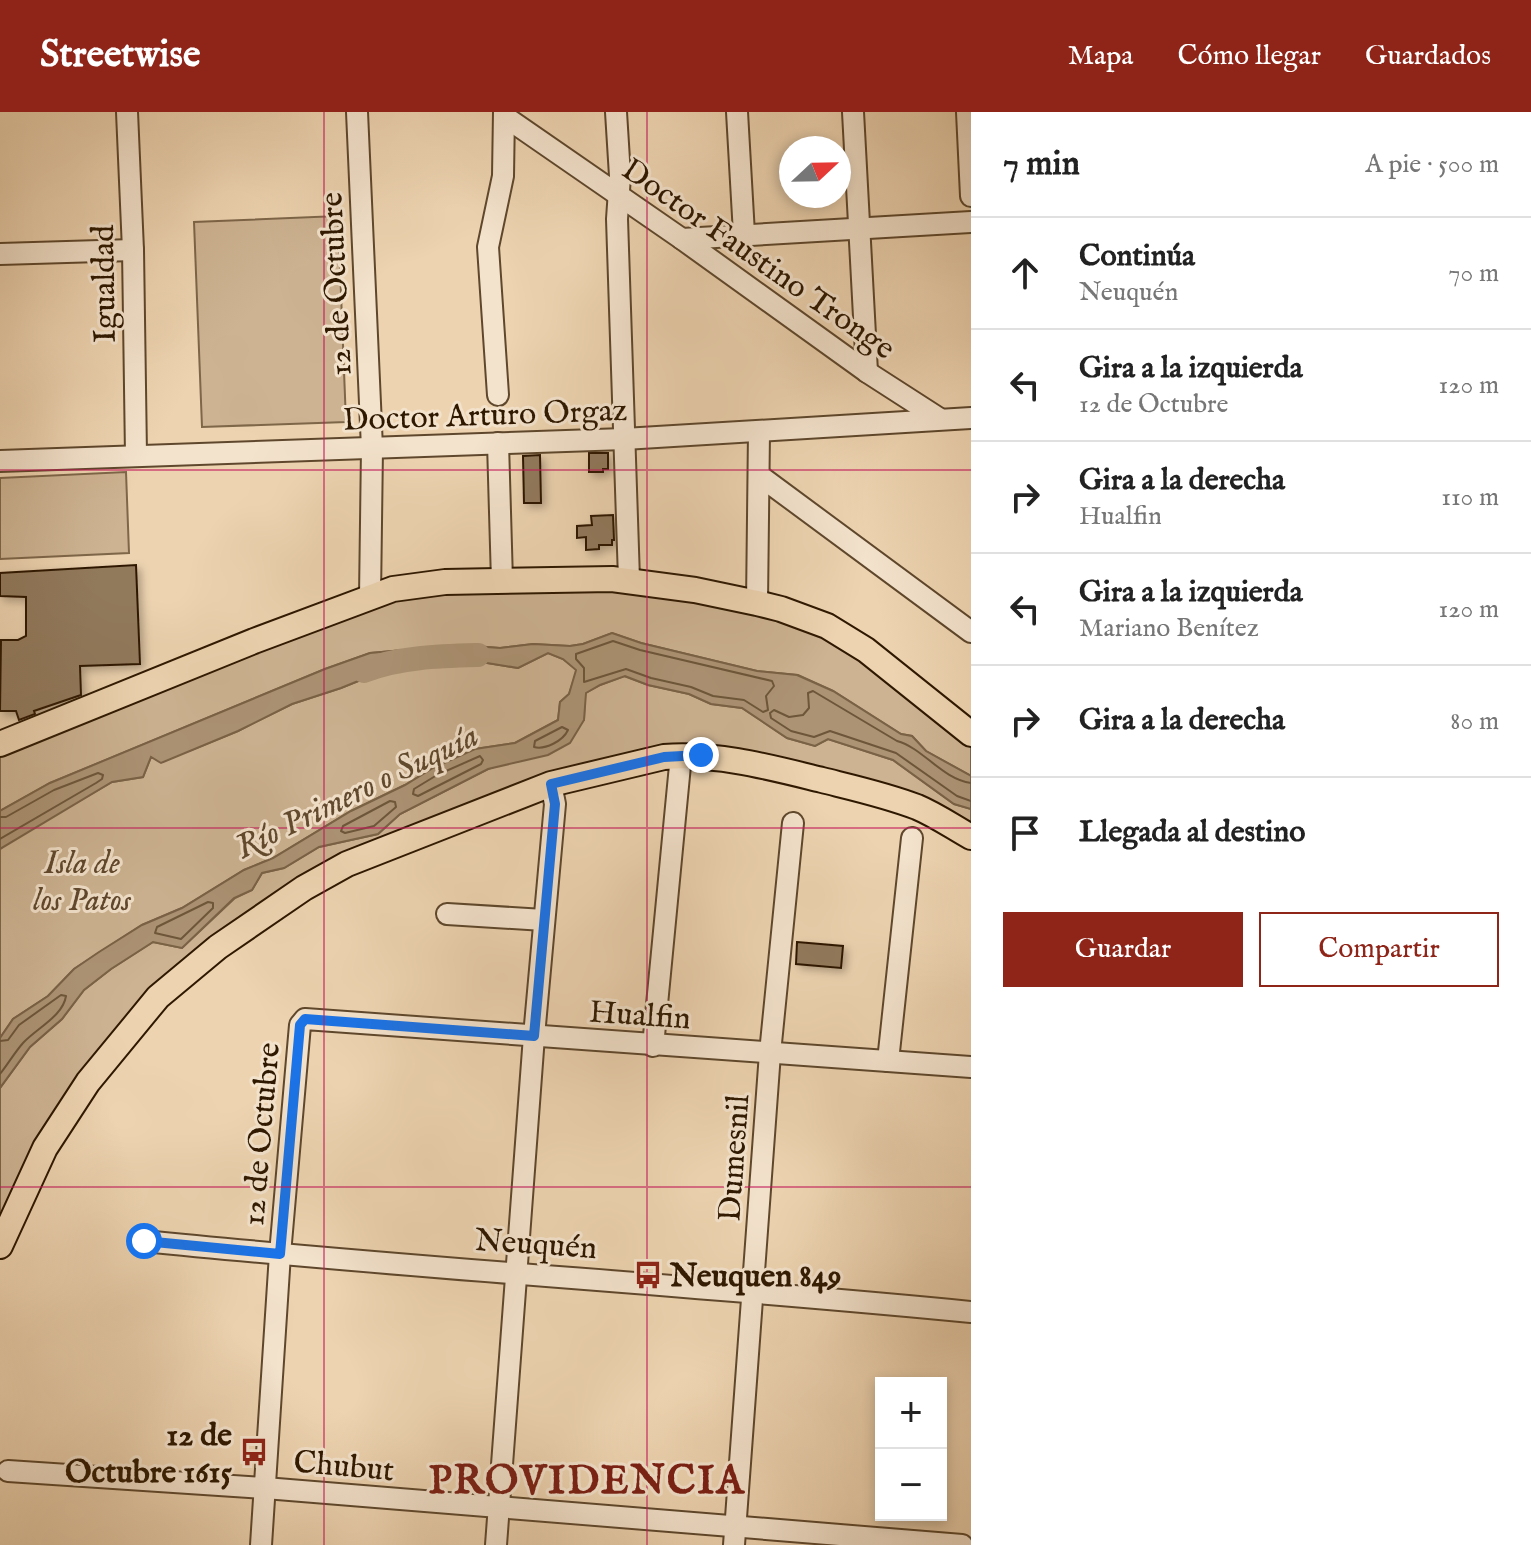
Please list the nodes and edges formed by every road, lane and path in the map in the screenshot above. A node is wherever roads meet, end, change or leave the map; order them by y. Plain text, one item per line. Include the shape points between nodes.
1 (127, 112) edge
2 (357, 112) edge
3 (616, 112) edge
4 (737, 112) edge
5 (853, 112) edge
6 (967, 112) edge
7 (504, 114) edge
8 (619, 196) junction
9 (971, 196) edge
10 (971, 222) edge
11 (859, 228) junction
12 (744, 234) junction
13 (682, 239) junction
14 (133, 250) junction
15 (0, 254) edge
16 (867, 372) junction
17 (498, 395) dead end
18 (971, 418) edge
19 (940, 419) junction
20 (759, 432) junction
21 (624, 439) junction
22 (498, 443) junction
23 (372, 448) junction
24 (136, 455) junction
25 (0, 461) edge
26 (760, 476) junction
27 (629, 579) junction
28 (502, 581) junction
29 (370, 597) junction
30 (757, 603) junction
31 (971, 632) edge
32 (971, 734) edge
33 (0, 744) edge
34 (681, 755) junction
35 (551, 784) junction
36 (793, 823) dead end
37 (971, 837) edge
38 (912, 838) dead end
39 (447, 914) dead end
40 (544, 920) junction
41 (305, 1019) joint
42 (534, 1036) junction
43 (653, 1046) junction
44 (770, 1053) junction
45 (888, 1061) junction
46 (971, 1067) edge
47 (144, 1241) dead end
48 (0, 1246) edge
49 (280, 1254) junction
50 (518, 1272) junction
51 (754, 1291) junction
52 (971, 1312) edge
53 (8, 1471) dead end
54 (265, 1488) junction
55 (499, 1508) junction
56 (735, 1536) edge
57 (261, 1545) edge
58 (496, 1545) edge
59 (962, 1545) edge

1 - 14 street, Igualdad
2 - 23 street, 12 de Octubre
3 - 8 street
4 - 12 street
5 - 11 street
6 - 9 street
7 - 8 street, Doctor Faustino Tronge
7 - 17 street via 503,176 488,247
8 - 13 street, Doctor Faustino Tronge
8 - 21 street
10 - 11 street
11 - 12 street
11 - 16 street
12 - 13 street
13 - 16 street, Doctor Faustino Tronge
14 - 15 street
14 - 24 street, Igualdad
16 - 19 street, Doctor Faustino Tronge
18 - 19 street, Doctor Arturo Orgaz
19 - 20 street, Doctor Arturo Orgaz
20 - 21 street, Doctor Arturo Orgaz
20 - 26 street
21 - 22 street, Doctor Arturo Orgaz
21 - 27 street
22 - 23 street, Doctor Arturo Orgaz
22 - 28 street
23 - 24 street, Doctor Arturo Orgaz
23 - 29 street, 12 de Octubre
24 - 25 street, Doctor Arturo Orgaz
26 - 30 street
26 - 31 street
27 - 28 main road
27 - 30 main road
28 - 29 main road via 419,584
29 - 33 main road
30 - 32 main road via 843,635
34 - 35 main road
34 - 37 main road via 762,765 893,798
34 - 43 street
35 - 40 street via 555,804
35 - 48 main road via 347,864 304,888 180,977 88,1082 45,1148
36 - 44 street, Dumesnil
38 - 45 street
39 - 40 street
40 - 42 street
41 - 42 street, Hualfin
41 - 49 street, 12 de Octubre via 300,1025
42 - 43 street, Hualfin
42 - 50 street
43 - 44 street, Hualfin
44 - 45 street, Hualfin
44 - 51 street, Dumesnil
45 - 46 street, Hualfin
47 - 49 street, Neuquén
49 - 50 street, Neuquén
49 - 54 street, 12 de Octubre
50 - 51 street, Neuquén
50 - 55 street
51 - 52 street, Neuquén
51 - 56 street, Dumesnil
53 - 54 street, Chubut
54 - 55 street, Chubut
54 - 57 street, 12 de Octubre
55 - 56 street, Chubut
55 - 58 street
56 - 59 street, Chubut

